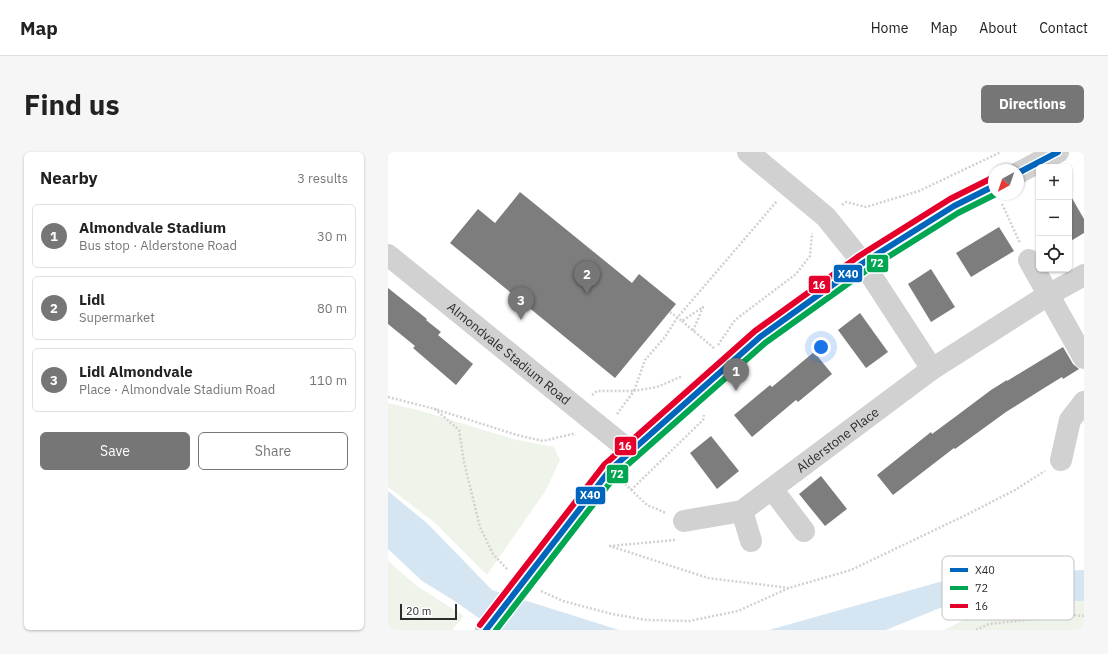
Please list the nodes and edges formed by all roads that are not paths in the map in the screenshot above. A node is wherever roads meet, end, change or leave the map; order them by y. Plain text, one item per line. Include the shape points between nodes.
1 (748, 152) edge
2 (1058, 152) edge
3 (1024, 170) edge
4 (988, 196) edge
5 (388, 256) edge
6 (1029, 260) road end
7 (862, 264) junction
8 (1084, 275) edge
9 (1048, 295) junction
10 (1084, 358) edge
11 (932, 369) junction
12 (1084, 402) edge
13 (630, 451) junction
14 (1061, 460) road end
15 (772, 489) junction
16 (742, 511) junction
17 (682, 530) road end
18 (804, 531) dead end
19 (751, 541) dead end
20 (486, 630) edge

1 - 7 street via 826,217
2 - 3 street
4 - 7 street via 954,206
5 - 13 street, Almondvale Stadium Road
6 - 9 street
7 - 11 street
7 - 13 street via 760,337
8 - 9 street, Alderstone Place
9 - 10 street
9 - 11 street, Alderstone Place
11 - 15 street, Alderstone Place
12 - 14 street via 1070,420
13 - 20 street via 610,470
15 - 16 street, Alderstone Place
15 - 18 street
16 - 17 street, Alderstone Place
16 - 19 street

